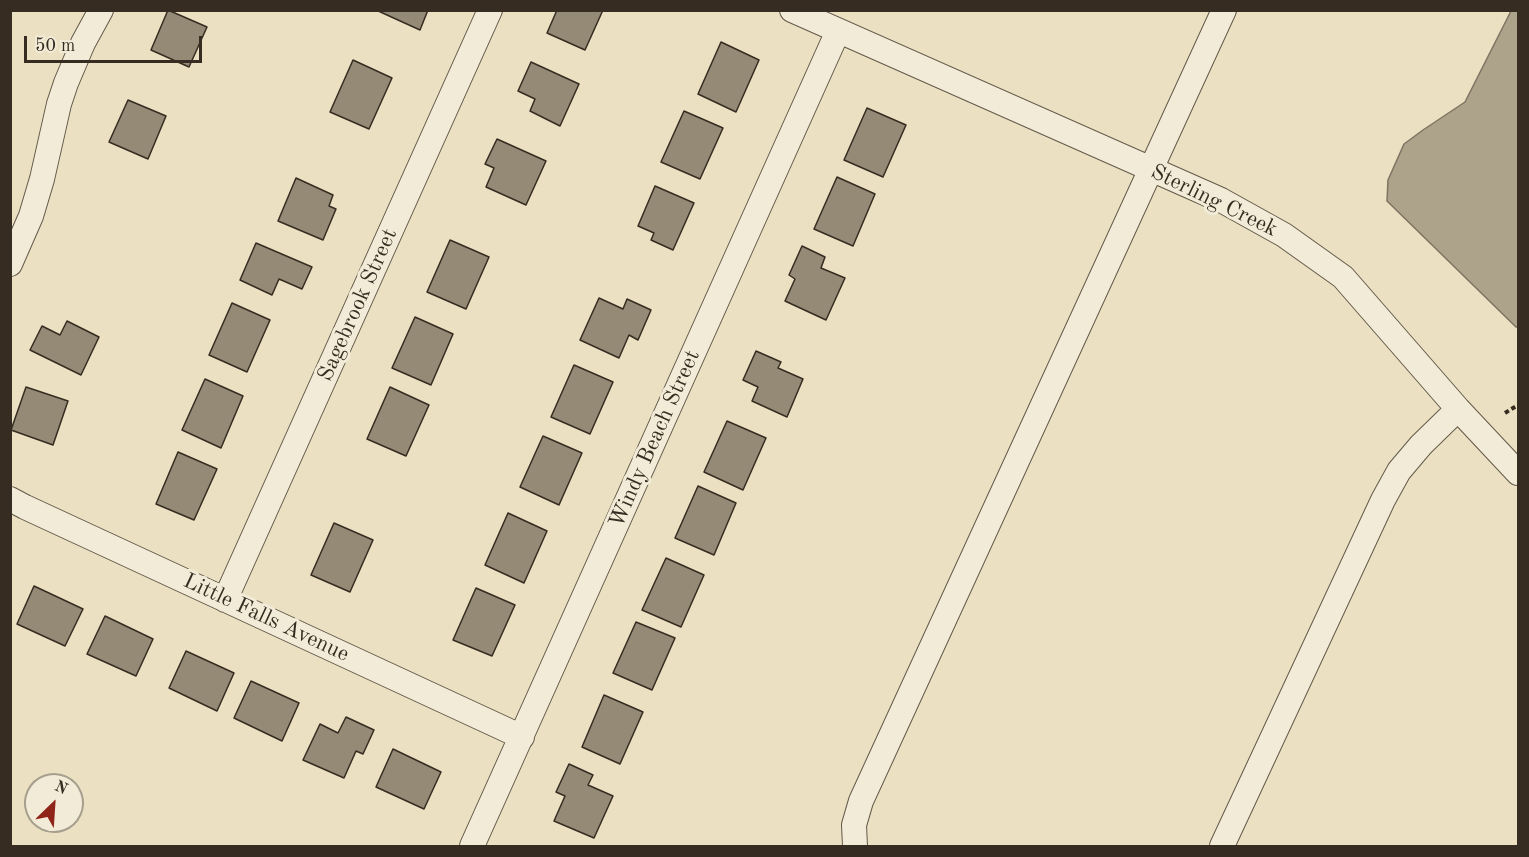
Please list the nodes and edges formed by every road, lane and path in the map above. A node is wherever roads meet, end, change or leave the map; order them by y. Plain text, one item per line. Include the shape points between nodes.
1 (102, 10) edge
2 (490, 10) edge
3 (792, 10) edge
4 (1224, 10) edge
5 (838, 31) junction
6 (1150, 169) junction
7 (10, 264) edge
8 (1518, 405) edge
9 (1458, 409) junction
10 (1505, 413) dead end
11 (1518, 473) edge
12 (10, 499) edge
13 (225, 600) junction
14 (522, 737) junction
15 (472, 846) edge
16 (855, 846) edge
17 (1222, 846) edge

1 - 7 street via 66,83 31,216
2 - 13 street, Sagebrook Street
3 - 5 street, Sterling Creek
4 - 6 street
5 - 6 street, Sterling Creek
5 - 14 street, Windy Beach Street
6 - 9 street, Sterling Creek via 1221,200 1275,230 1343,277
6 - 16 street via 861,801 854,825
8 - 10 path
9 - 11 street, Sterling Creek
9 - 17 street via 1399,471 1383,500
12 - 13 street, Little Falls Avenue
13 - 14 street, Little Falls Avenue
14 - 15 street, Windy Beach Street

